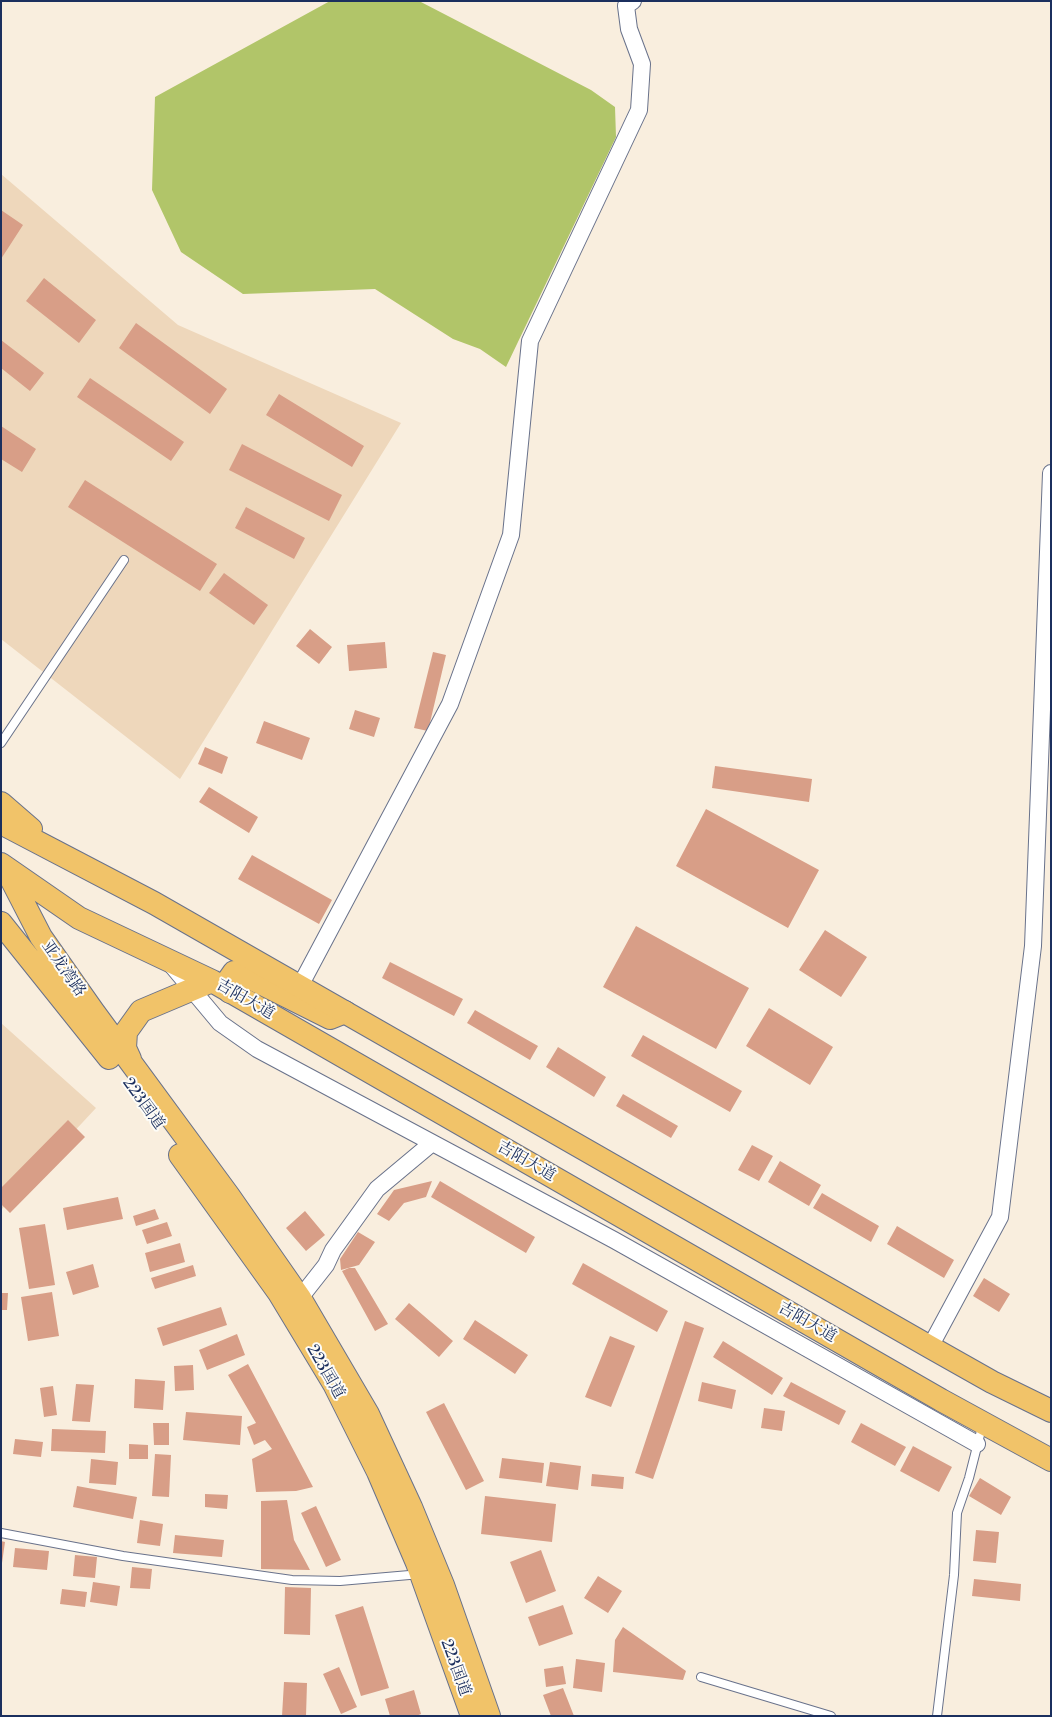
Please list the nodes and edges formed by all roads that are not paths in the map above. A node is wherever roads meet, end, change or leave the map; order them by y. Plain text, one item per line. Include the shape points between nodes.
1 (633, 1) edge
2 (1051, 473) edge
3 (124, 560) dead end
4 (1, 743) edge
5 (1, 803) edge
6 (1, 823) edge
7 (58, 852) junction
8 (2, 863) edge
9 (2, 925) edge
10 (168, 960) junction
11 (212, 982) junction
12 (300, 986) junction
13 (191, 990) junction
14 (230, 992) junction
15 (345, 1012) junction
16 (113, 1063) joint
17 (136, 1071) junction
18 (432, 1143) junction
19 (300, 1298) junction
20 (930, 1347) junction
21 (1051, 1411) edge
22 (983, 1423) junction
23 (977, 1444) junction
24 (1051, 1460) edge
25 (1, 1533) edge
26 (421, 1574) junction
27 (701, 1677) dead end
28 (472, 1716) edge
29 (489, 1716) edge
30 (831, 1716) edge
31 (937, 1716) edge

1 - 12 street via 626,6 629,29 642,64 640,110 530,341 511,535 450,704
2 - 20 street via 1033,946 1000,1217
3 - 4 lane
5 - 7 main road
6 - 7 main road
7 - 12 main road
8 - 10 main road, 吉阳大道 via 79,918
8 - 17 main road, 亚龙湾路 via 41,937
9 - 16 main road, 亚龙湾路
10 - 11 main road, 吉阳大道
10 - 13 street
11 - 13 main road
11 - 14 main road, 吉阳大道
12 - 15 main road
13 - 17 main road via 141,1011 126,1032 125,1048
13 - 18 street via 220,1023 257,1048
14 - 15 main road via 227,982 234,972 330,1018
14 - 22 main road, 吉阳大道
15 - 20 main road
16 - 26 main road, 223国道 via 295,1319 334,1384 378,1472
17 - 19 main road, 223国道 via 229,1196
18 - 19 street via 377,1189 333,1250 326,1265
18 - 23 street via 621,1244
19 - 29 main road, 223国道 via 368,1414 411,1507 443,1585
20 - 21 main road
22 - 23 lane
22 - 24 main road, 吉阳大道
23 - 31 lane via 957,1513 954,1575
25 - 26 lane via 123,1556 292,1580 340,1581
26 - 28 main road, 223国道
27 - 30 lane

